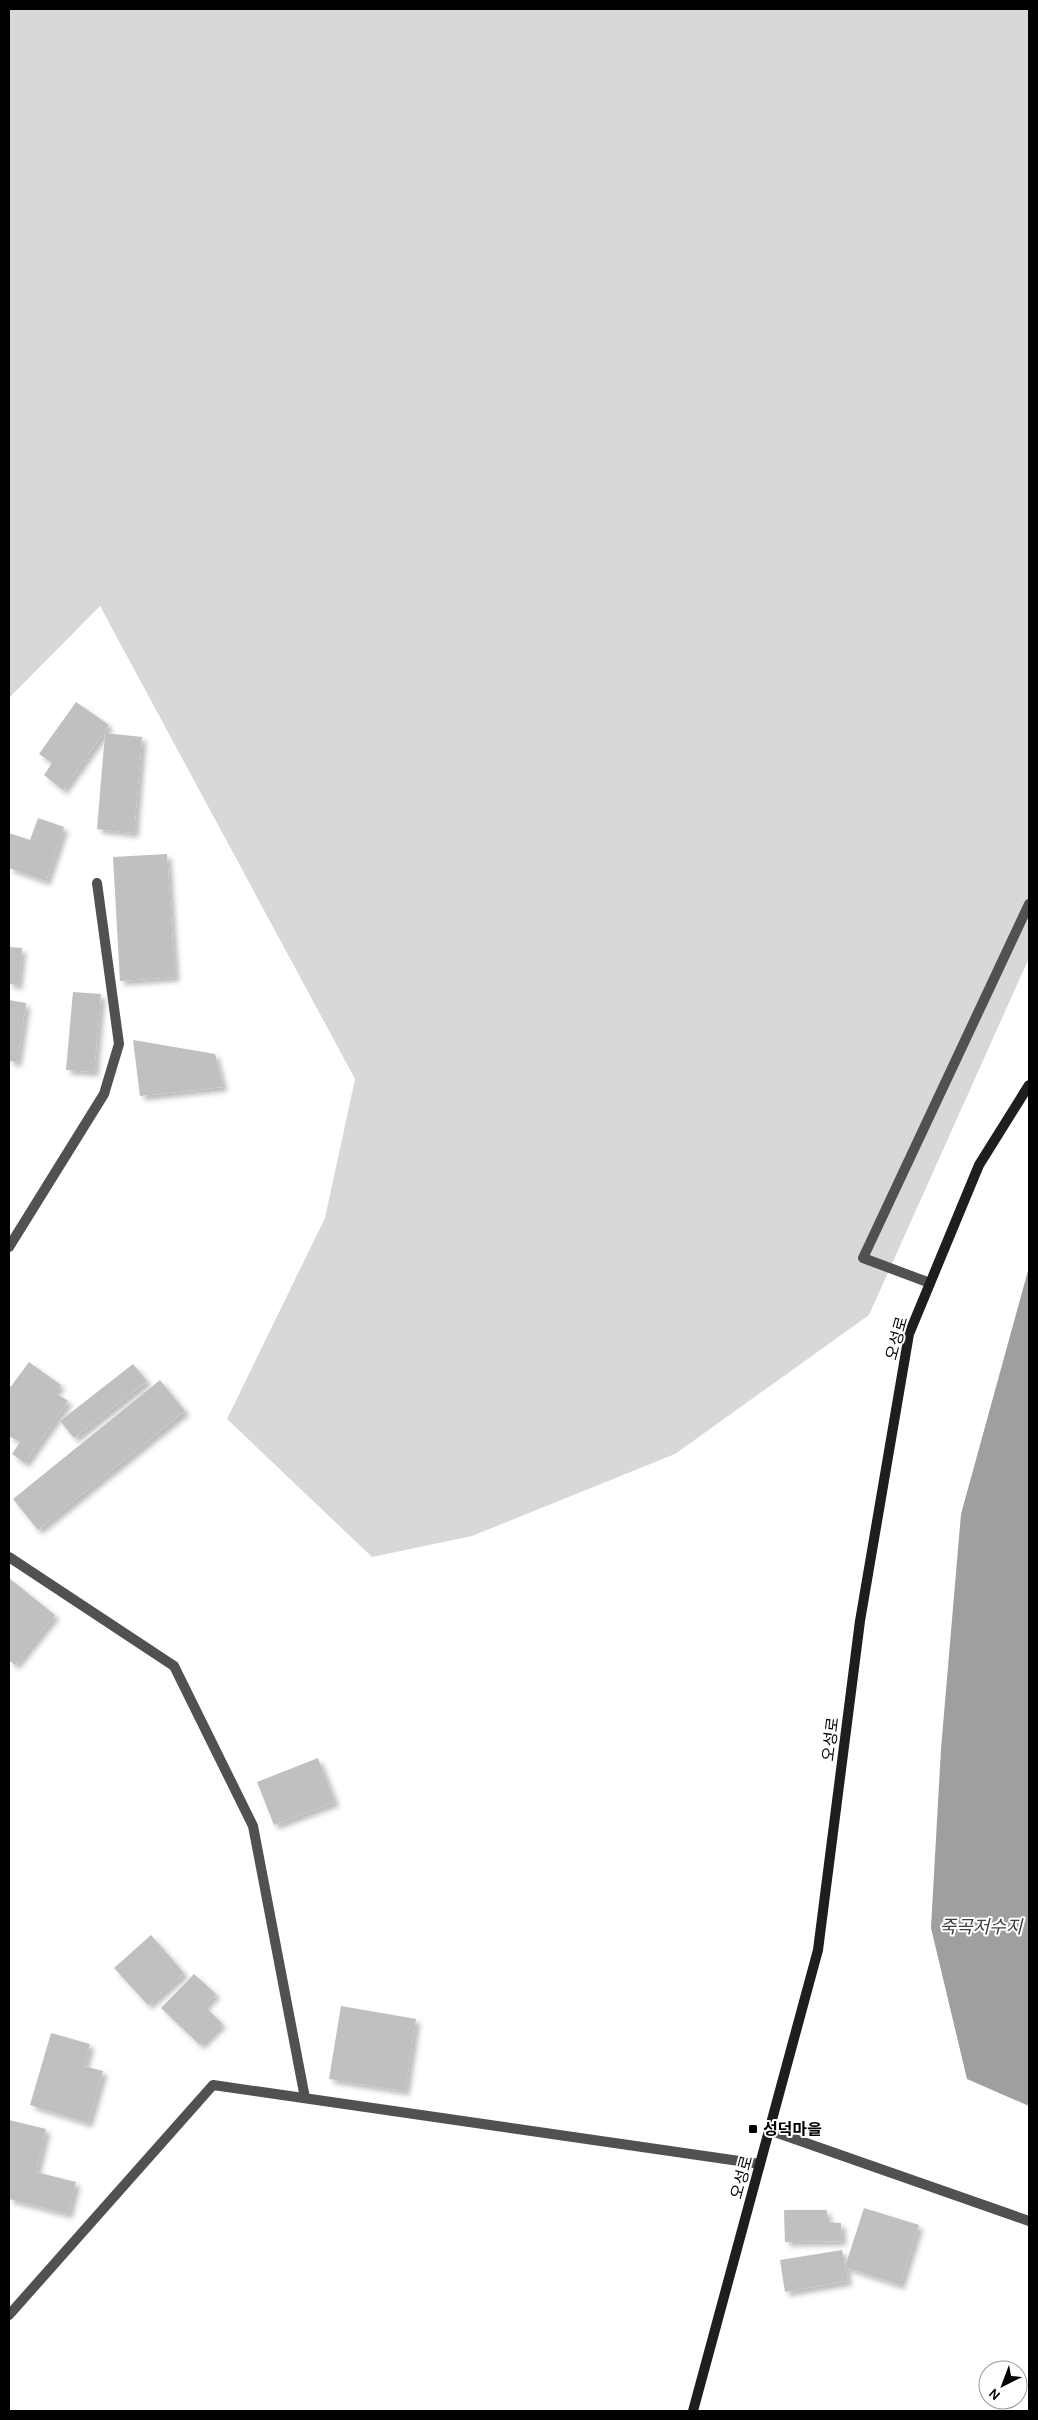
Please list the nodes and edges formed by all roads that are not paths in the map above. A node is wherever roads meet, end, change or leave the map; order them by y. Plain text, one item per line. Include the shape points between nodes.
1 (97, 883) dead end
2 (1029, 904) edge
3 (1029, 1085) edge
4 (9, 1247) edge
5 (930, 1283) junction
6 (9, 1557) edge
7 (305, 2098) junction
8 (769, 2130) junction
9 (760, 2164) junction
10 (1029, 2221) edge
11 (9, 2315) edge
12 (693, 2411) edge

1 - 4 street via 119,1044 104,1094
2 - 5 street via 863,1258
3 - 5 main road, 오성로 via 979,1165
5 - 8 main road, 오성로 via 909,1334 862,1611 818,1950
6 - 7 street via 174,1666 254,1826
7 - 9 street
7 - 11 street via 213,2085
8 - 9 main road, 오성로
8 - 10 street
9 - 12 main road, 오성로

